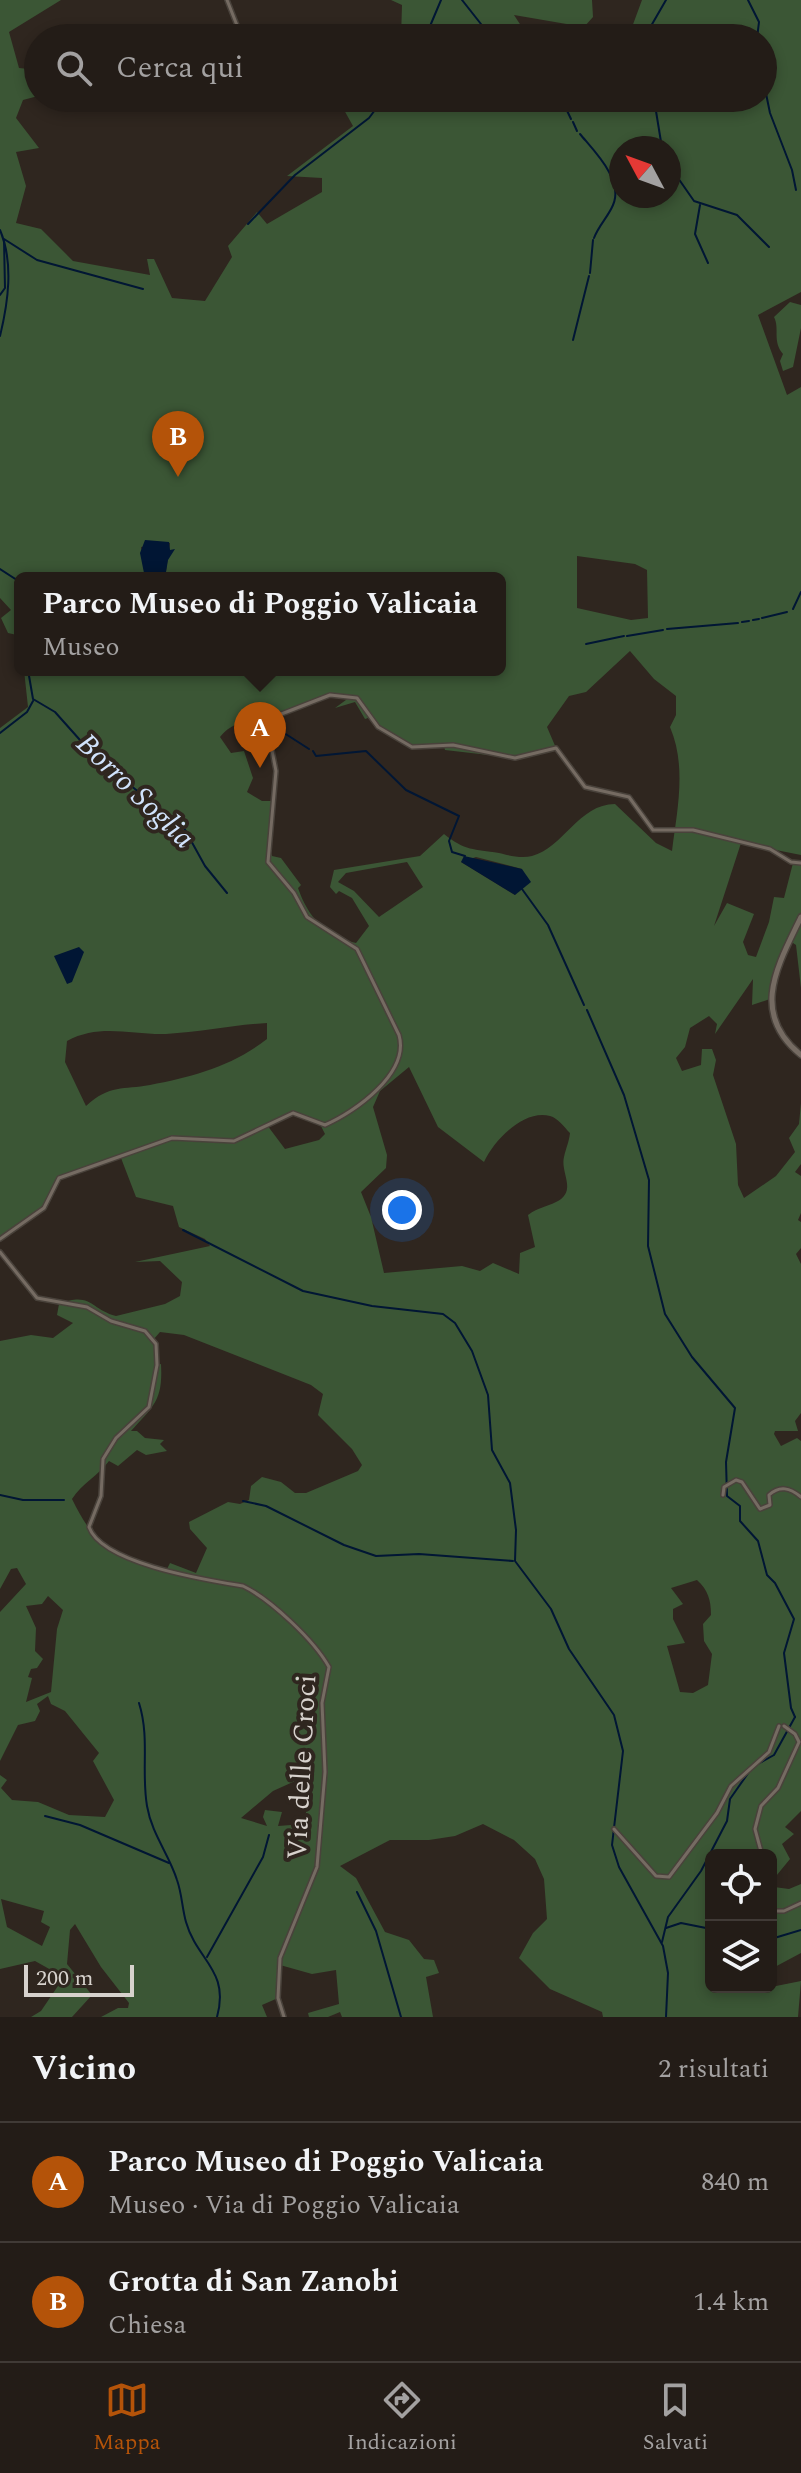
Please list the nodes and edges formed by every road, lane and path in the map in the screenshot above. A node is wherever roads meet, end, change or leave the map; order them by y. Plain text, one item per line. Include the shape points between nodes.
1 (227, 0) edge
2 (236, 24) edge
3 (801, 863) edge
4 (801, 917) edge
5 (801, 1055) edge
6 (0, 1239) edge
7 (0, 1252) edge
8 (723, 1495) dead end
9 (801, 1497) edge
10 (614, 1829) dead end
11 (760, 1849) edge
12 (801, 1903) edge
13 (777, 1911) edge
14 (284, 2017) edge

1 - 2 street
3 - 6 street via 770,849 693,830 653,830 629,797 585,787 556,748 515,758 453,745 412,747 378,727 357,698 337,694 266,720 276,771 268,862 294,893 303,914 360,954 399,1035 398,1063 356,1107 325,1125 293,1113 242,1139 172,1138 59,1178 44,1208
4 - 5 street via 769,994 779,1028
7 - 14 street, Via delle Croci via 37,1298 87,1307 145,1331 156,1344 149,1407 116,1438 103,1459 101,1496 89,1527 96,1540 125,1558 261,1594 329,1667 322,1703 325,1772 317,1867 280,1958 278,1998
8 - 9 street via 726,1485 742,1482 760,1509 770,1505 769,1493 779,1489
10 - 11 street via 656,1876 669,1877 731,1786 769,1752 782,1726 799,1742 778,1788 761,1806 755,1829
12 - 13 street

